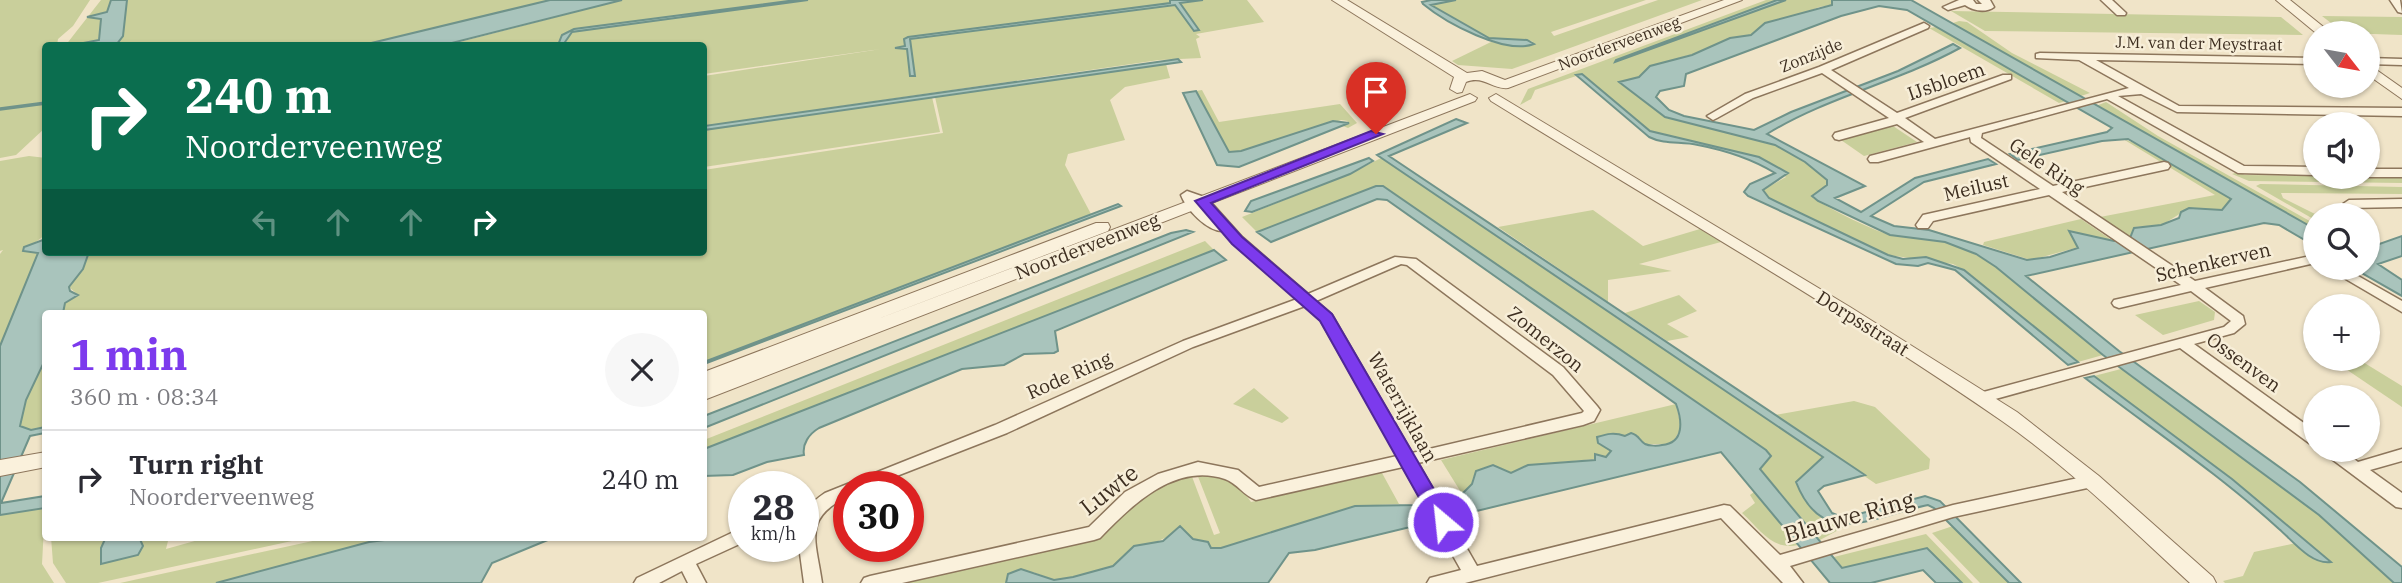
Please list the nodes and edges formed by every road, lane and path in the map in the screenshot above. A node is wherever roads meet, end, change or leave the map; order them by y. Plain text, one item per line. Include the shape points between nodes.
1 (1338, 0) edge
2 (1713, 0) edge
3 (1736, 0) edge
4 (1983, 0) edge
5 (2106, 0) edge
6 (2281, 0) edge
7 (2395, 0) edge
8 (1967, 1) edge
9 (1948, 7) dead end
10 (2402, 10) edge
11 (2121, 13) dead end
12 (2308, 21) edge
13 (1923, 26) dead end
14 (2040, 56) dead end
15 (2082, 57) junction
16 (2303, 61) edge
17 (2380, 61) edge
18 (2402, 62) edge
19 (1823, 69) junction
20 (2007, 77) dead end
21 (2380, 78) edge
22 (1497, 87) junction
23 (1464, 88) junction
24 (2140, 91) junction
25 (2108, 95) junction
26 (2402, 95) edge
27 (2402, 112) edge
28 (1713, 116) dead end
29 (1898, 118) junction
30 (1977, 131) junction
31 (1839, 136) dead end
32 (1934, 143) junction
33 (1874, 159) dead end
34 (2164, 166) dead end
35 (2303, 172) edge
36 (2380, 173) edge
37 (2402, 173) edge
38 (2048, 190) junction
39 (1193, 201) junction
40 (2380, 203) edge
41 (2402, 203) edge
42 (1923, 225) dead end
43 (2303, 262) edge
44 (2355, 280) edge
45 (2192, 286) junction
46 (1304, 301) junction
47 (2119, 303) dead end
48 (2402, 307) edge
49 (2182, 343) junction
50 (707, 378) edge
51 (707, 392) edge
52 (1981, 398) junction
53 (2303, 430) edge
54 (2402, 455) edge
55 (37, 461) edge
56 (1409, 461) junction
57 (2348, 462) edge
58 (0, 468) edge
59 (2357, 468) junction
60 (893, 471) edge
61 (2092, 481) junction
62 (833, 497) edge
63 (2402, 502) edge
64 (728, 541) edge
65 (686, 561) junction
66 (1777, 563) junction
67 (1472, 573) junction
68 (643, 583) edge
69 (697, 583) edge
70 (813, 583) edge
71 (870, 583) edge
72 (1436, 583) edge
73 (1794, 583) edge
74 (2204, 583) edge

1 - 23 street
2 - 22 street, Noorderveenweg
3 - 22 street, Noorderveenweg
4 - 8 street via 1989,7 1974,7
5 - 11 street
6 - 12 street
7 - 10 street
8 - 9 street
13 - 19 street, Zonzijde
14 - 15 street, J.M. van der Meystraat
15 - 16 street, J.M. van der Meystraat
15 - 24 street, J.M. van der Meystraat
17 - 18 street
19 - 28 street, Zonzijde via 1749,96
19 - 29 street
20 - 29 street, IJsbloem
21 - 26 street
22 - 23 street
22 - 23 street
22 - 52 street, Dorpsstraat
23 - 39 street, Noorderveenweg
24 - 25 street, Gele Ring
24 - 27 street via 2177,108
25 - 30 street, Gele Ring
25 - 35 street via 2242,170
29 - 31 street, IJsbloem
29 - 32 street
30 - 32 street
30 - 38 street, Gele Ring via 1975,139 1980,145
32 - 33 street
34 - 38 street, Meilust
36 - 37 street
38 - 42 street, Meilust via 1928,218
38 - 45 street, Gele Ring
39 - 46 street, Waterrijklaan via 1202,216 1234,237
39 - 50 street, Noorderveenweg
39 - 51 street, Noorderveenweg
40 - 41 street
43 - 45 street, Schenkerven
44 - 48 street
45 - 47 street, Schenkerven
45 - 49 street, Gele Ring via 2231,312 2238,322 2229,330
46 - 56 street, Waterrijklaan via 1338,335
46 - 56 street, Zomerzon via 1390,263 1410,262 1558,370 1592,410 1577,421
46 - 60 street, Rode Ring via 1188,344 1001,429
49 - 52 street, Gele Ring
49 - 53 street, Ossenven
52 - 61 street, Dorpsstraat
54 - 59 street
55 - 58 street
56 - 67 street, Waterrijklaan
56 - 71 street, Luwte via 1255,494 1232,474 1198,468 1164,478 1131,496 1094,533
57 - 59 street
59 - 63 street
61 - 66 street, Blauwe Ring via 1953,511
61 - 74 street, Dorpsstraat
62 - 70 street via 815,506 809,517
64 - 65 street
65 - 68 street
65 - 69 street
66 - 67 street, Blauwe Ring via 1724,511
66 - 73 street
67 - 72 street, Blauwe Ring

